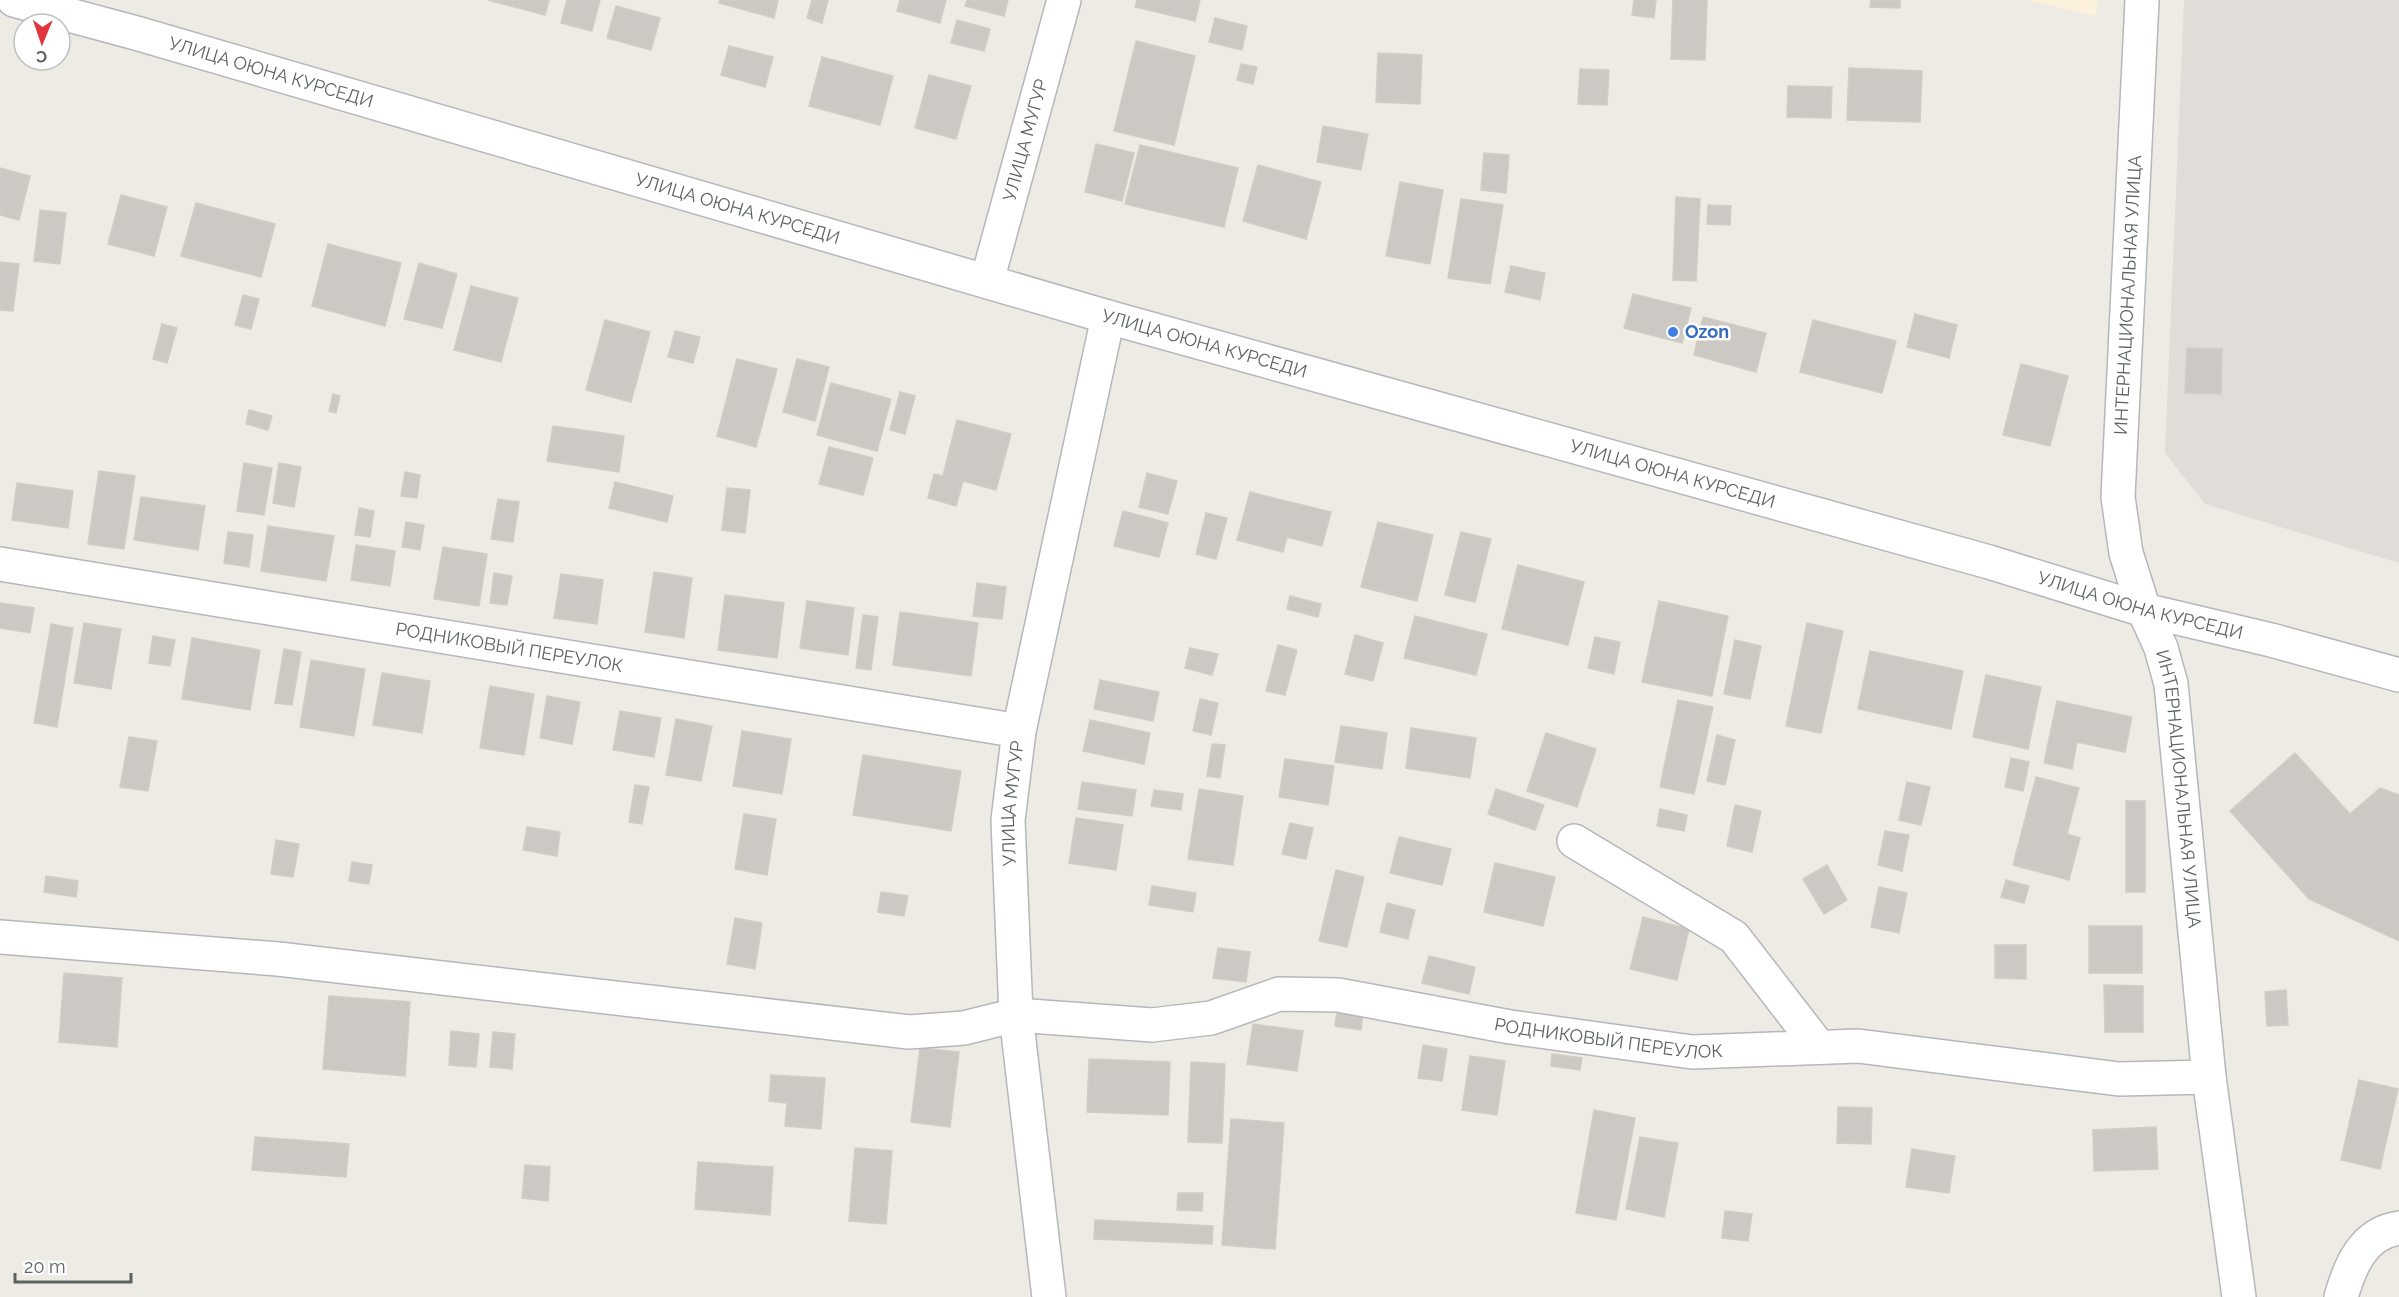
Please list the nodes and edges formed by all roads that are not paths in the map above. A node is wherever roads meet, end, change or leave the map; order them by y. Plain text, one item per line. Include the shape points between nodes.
1 (14, 0) edge
2 (1065, 0) edge
3 (2142, 0) edge
4 (987, 281) junction
5 (1108, 317) junction
6 (0, 564) edge
7 (2144, 610) junction
8 (2399, 675) edge
9 (1019, 731) junction
10 (1574, 842) dead end
11 (0, 937) edge
12 (1016, 1015) junction
13 (1819, 1047) junction
14 (2209, 1077) junction
15 (2399, 1228) edge
16 (1049, 1297) edge
17 (2239, 1297) edge
18 (2341, 1297) edge

1 - 4 street, УЛИЦА ОЮНА КУРСЕДИ
2 - 4 street, УЛИЦА МУГУР
3 - 7 street, ИНТЕРНАЦИОНАЛЬНАЯ УЛИЦА via 2118,497 2126,554
4 - 5 street, УЛИЦА ОЮНА КУРСЕДИ
5 - 7 street, УЛИЦА ОЮНА КУРСЕДИ via 1978,559
5 - 9 street, УЛИЦА МУГУР
6 - 9 street, РОДНИКОВЫЙ ПЕРЕУЛОК
7 - 8 street, УЛИЦА ОЮНА КУРСЕДИ
7 - 14 street, ИНТЕРНАЦИОНАЛЬНАЯ УЛИЦА via 2162,648 2171,684
9 - 12 street, УЛИЦА МУГУР via 1008,820
10 - 13 street via 1734,937
11 - 12 street, РОДНИКОВЫЙ ПЕРЕУЛОК via 278,959 909,1032 964,1028
12 - 13 street, РОДНИКОВЫЙ ПЕРЕУЛОК via 1152,1024 1211,1018 1279,994 1338,995 1509,1027 1692,1052
12 - 16 street, УЛИЦА МУГУР
13 - 14 street, РОДНИКОВЫЙ ПЕРЕУЛОК via 1858,1046 2119,1079
14 - 17 street, ИНТЕРНАЦИОНАЛЬНАЯ УЛИЦА
15 - 18 street via 2365,1244 2349,1270

